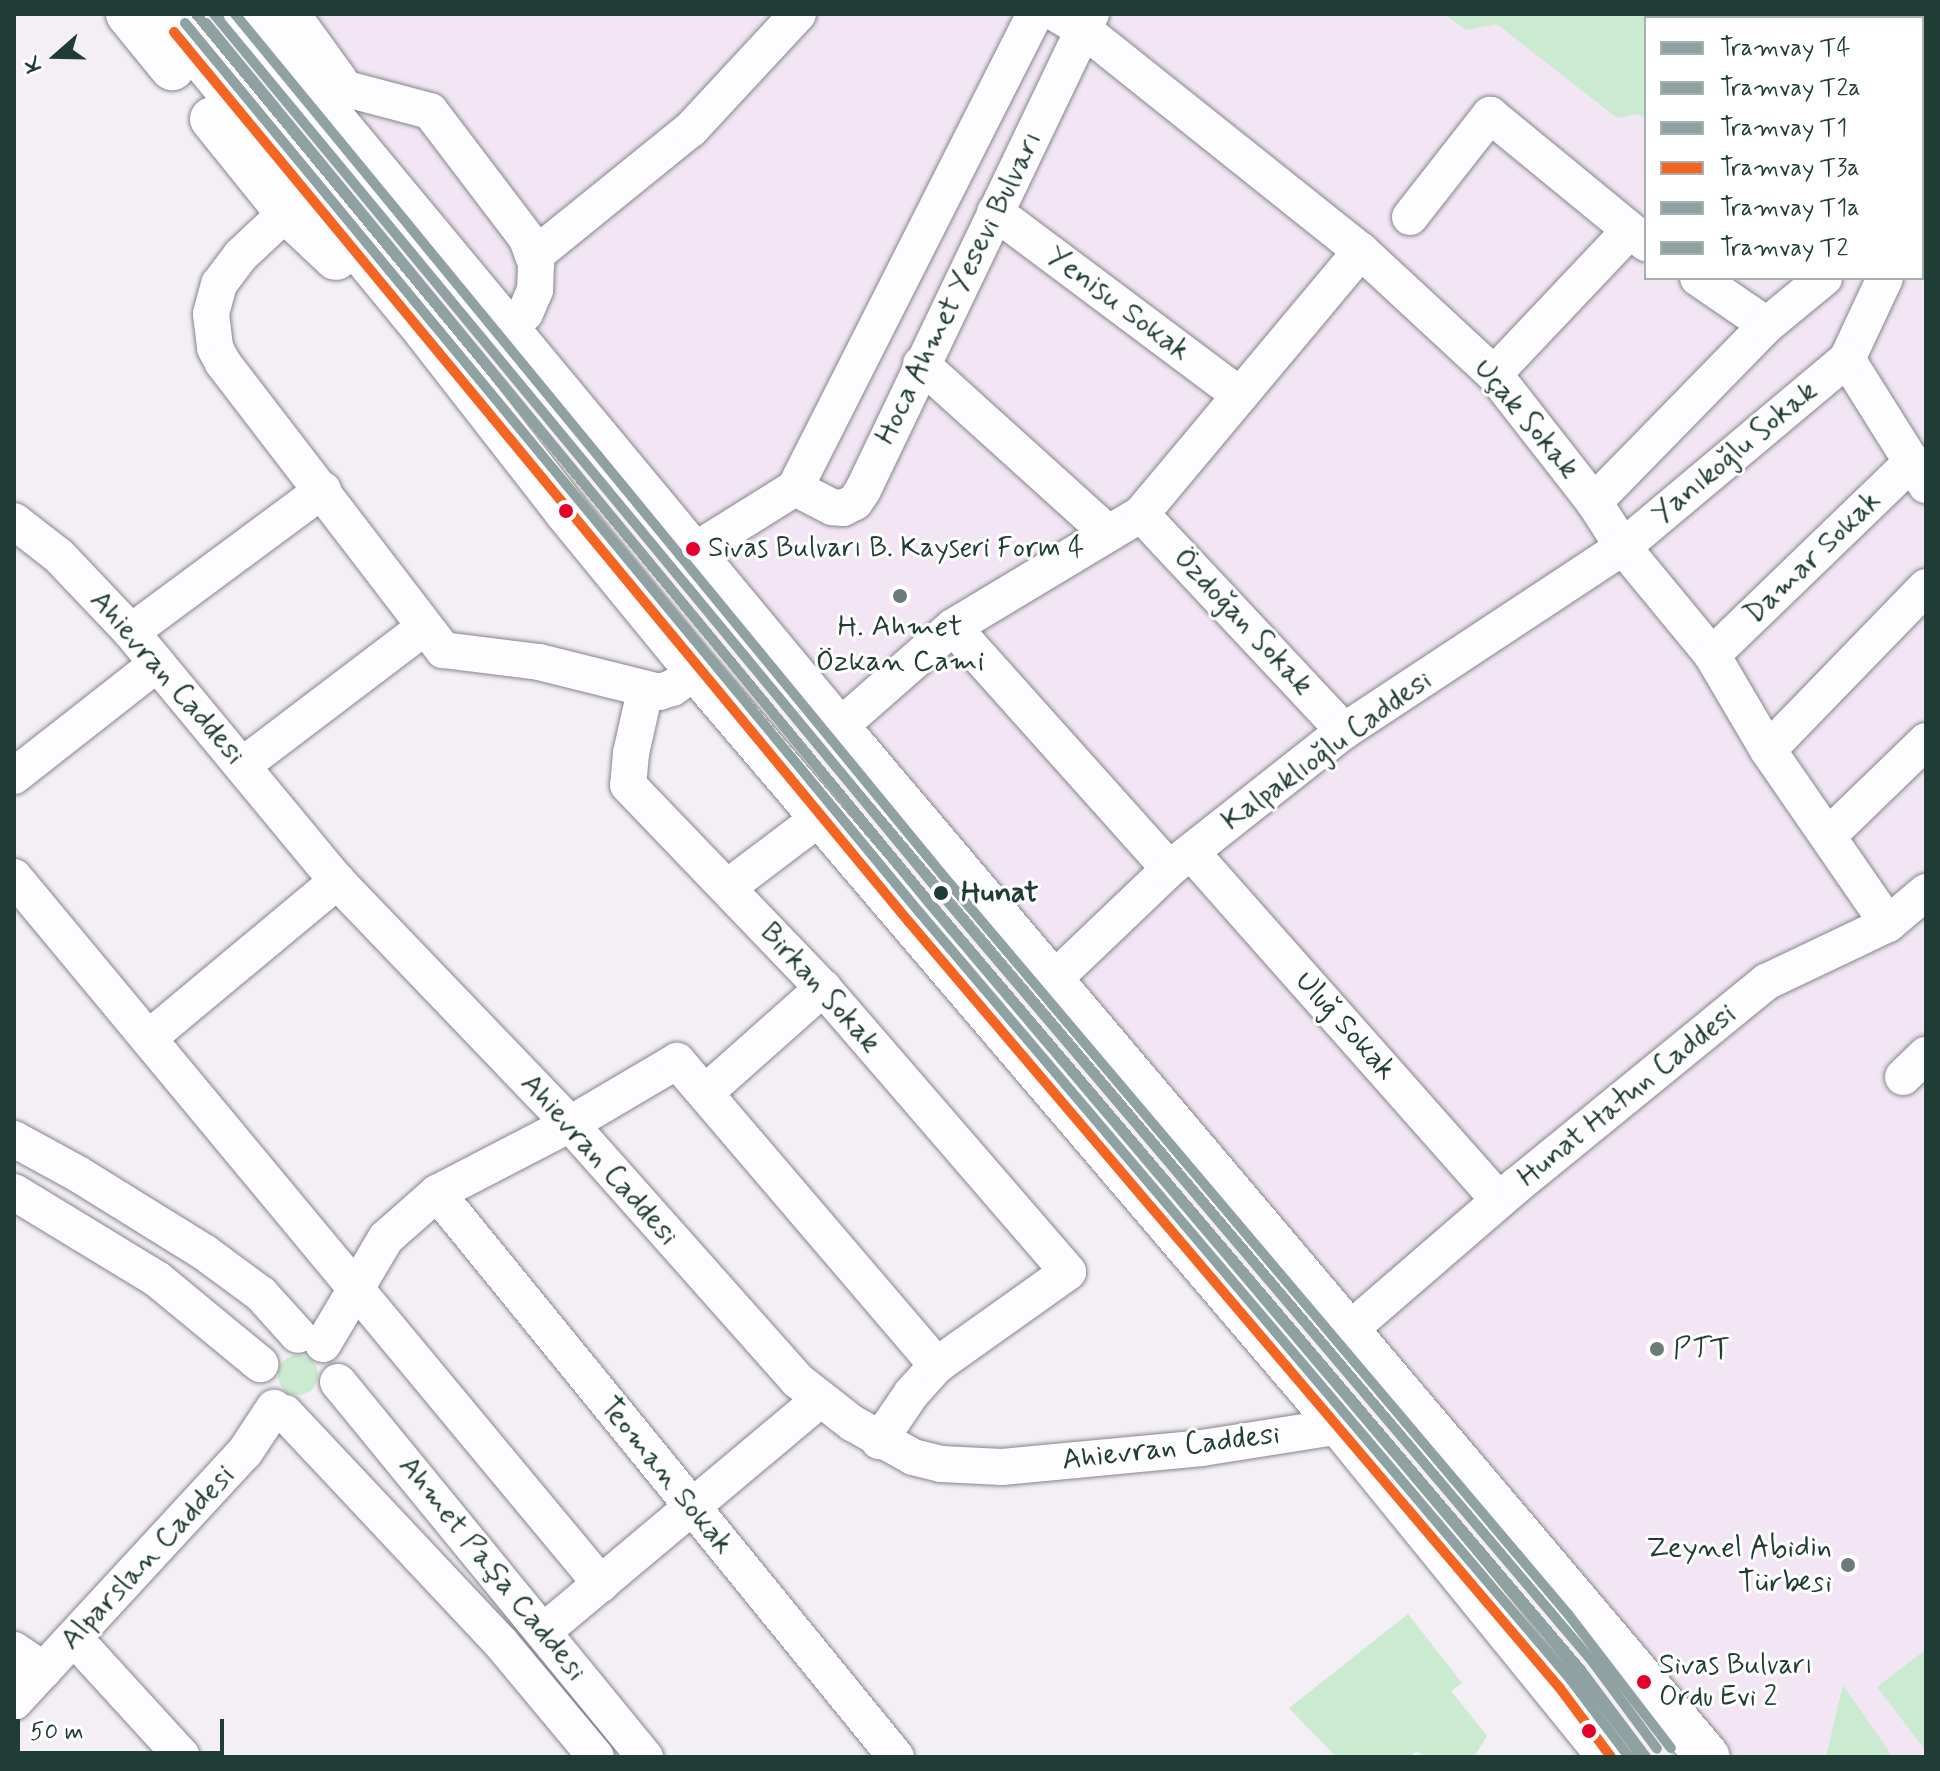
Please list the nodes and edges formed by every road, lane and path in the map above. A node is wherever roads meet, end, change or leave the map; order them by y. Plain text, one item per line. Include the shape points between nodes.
1 (128, 14) edge
2 (165, 14) edge
3 (246, 14) edge
4 (287, 14) edge
5 (798, 14) edge
6 (1035, 14) edge
7 (1077, 19) edge
8 (339, 87) junction
9 (287, 212) junction
10 (995, 212) junction
11 (1410, 217) dead end
12 (1638, 237) edge
13 (1361, 251) junction
14 (534, 256) junction
15 (1701, 280) edge
16 (1822, 280) edge
17 (1884, 280) edge
18 (1767, 325) junction
19 (426, 331) junction
20 (506, 332) junction
21 (1847, 359) junction
22 (921, 364) junction
23 (1494, 374) junction
24 (1240, 395) junction
25 (1920, 473) edge
26 (795, 488) junction
27 (323, 490) junction
28 (1594, 502) junction
29 (1141, 514) junction
30 (14, 521) edge
31 (1107, 532) junction
32 (1623, 547) junction
33 (694, 551) junction
34 (1926, 587) edge
35 (425, 627) junction
36 (953, 627) junction
37 (131, 632) junction
38 (1712, 655) junction
39 (157, 664) junction
40 (697, 671) junction
41 (645, 691) junction
42 (838, 728) junction
43 (1344, 731) junction
44 (1926, 741) edge
45 (1768, 750) junction
46 (243, 765) junction
47 (14, 776) edge
48 (821, 817) junction
49 (1829, 835) junction
50 (1180, 860) junction
51 (14, 877) edge
52 (337, 881) junction
53 (728, 887) junction
54 (1926, 892) edge
55 (1888, 924) junction
56 (1052, 981) junction
57 (823, 988) junction
58 (150, 1037) junction
59 (706, 1092) junction
60 (570, 1124) junction
61 (14, 1139) edge
62 (14, 1192) edge
63 (437, 1193) junction
64 (1499, 1200) junction
65 (355, 1286) junction
66 (1348, 1331) junction
67 (310, 1340) junction
68 (260, 1364) junction
69 (937, 1365) junction
70 (338, 1382) junction
71 (820, 1399) junction
72 (280, 1410) junction
73 (1341, 1426) junction
74 (879, 1441) junction
75 (691, 1507) junction
76 (601, 1584) junction
77 (544, 1631) junction
78 (74, 1638) junction
79 (14, 1650) edge
80 (44, 1670) junction
81 (14, 1702) edge
82 (881, 1752) edge
83 (178, 1757) edge
84 (596, 1757) edge
85 (645, 1757) edge
86 (1610, 1757) edge
87 (1708, 1757) edge

1 - 9 highway
2 - 19 highway
3 - 20 highway
4 - 8 highway
5 - 14 street via 691,129
6 - 26 street, Hoca Ahmet Yesevi Bulvarı
7 - 10 street, Hoca Ahmet Yesevi Bulvarı
7 - 13 street, Uçak Sokak
8 - 14 street via 430,111 527,239
8 - 20 highway
9 - 19 highway
9 - 27 street via 219,284 212,331 223,363
10 - 22 street, Hoca Ahmet Yesevi Bulvarı
10 - 24 street, Yenisu Sokak
11 - 12 street via 1490,115
12 - 23 street
13 - 23 street, Uçak Sokak
13 - 24 street
14 - 20 street via 537,278 531,302
15 - 18 street
16 - 18 street
17 - 21 street
18 - 28 street
19 - 40 highway
20 - 33 highway
21 - 25 street
21 - 32 street, Yanıkoğlu Sokak
22 - 26 street, Hoca Ahmet Yesevi Bulvarı via 855,502 832,507
22 - 31 street
23 - 28 street, Uçak Sokak
24 - 29 street
25 - 38 street, Damar Sokak
26 - 33 street
27 - 35 street
27 - 37 street
28 - 32 street, Uçak Sokak
29 - 31 street
29 - 43 street, Özdoğan Sokak
30 - 37 street, Ahievran Caddesi via 59,556
31 - 36 street
32 - 38 street, Uçak Sokak
32 - 43 street, Kalpaklıoğlu Caddesi
33 - 42 highway
34 - 45 street
35 - 41 street via 443,650 539,662
35 - 46 street
36 - 42 street
36 - 50 street, Uluğ Sokak
37 - 39 street, Ahievran Caddesi
38 - 45 street, Uçak Sokak
39 - 46 street, Ahievran Caddesi
39 - 47 street
40 - 41 street via 672,688
40 - 48 highway
41 - 53 street, Birkan Sokak via 628,785
42 - 56 highway
43 - 50 street, Kalpaklıoğlu Caddesi
44 - 49 street
45 - 49 street, Uçak Sokak
46 - 52 street, Ahievran Caddesi
48 - 53 street
48 - 73 highway
49 - 55 street, Uçak Sokak
50 - 56 street, Kalpaklıoğlu Caddesi
50 - 64 street, Uluğ Sokak
51 - 58 street
52 - 58 street
52 - 60 street, Ahievran Caddesi
53 - 57 street, Birkan Sokak
54 - 55 street, Hunat Hatun Caddesi
55 - 64 street, Hunat Hatun Caddesi via 1766,982
56 - 66 highway
57 - 59 street
57 - 69 street, Birkan Sokak via 1068,1272
58 - 65 street
59 - 60 street via 677,1061
59 - 69 street
60 - 63 street
60 - 71 street, Ahievran Caddesi via 797,1380
61 - 67 street via 214,1259
62 - 68 street via 157,1279
63 - 65 street via 386,1238
63 - 75 street, Teoman Sokak
64 - 66 street, Hunat Hatun Caddesi
65 - 67 street
65 - 76 street
66 - 87 highway
67 - 68 street via 274,1343
67 - 70 street via 337,1368
68 - 72 street via 260,1388
69 - 74 street
70 - 72 street via 334,1395 312,1413
70 - 77 street, Ahmet Paşa Caddesi
71 - 74 street, Ahievran Caddesi
71 - 75 street
72 - 78 street, Alparslan Caddesi
72 - 84 street, Ahmet Paşa Caddesi via 501,1643
73 - 74 street, Ahievran Caddesi via 1202,1448 1002,1467 941,1464
73 - 86 highway
75 - 76 street
75 - 82 street, Teoman Sokak
76 - 77 street
77 - 85 street, Ahmet Paşa Caddesi
78 - 80 street, Alparslan Caddesi
78 - 83 street
79 - 80 street
80 - 81 street, Alparslan Caddesi

